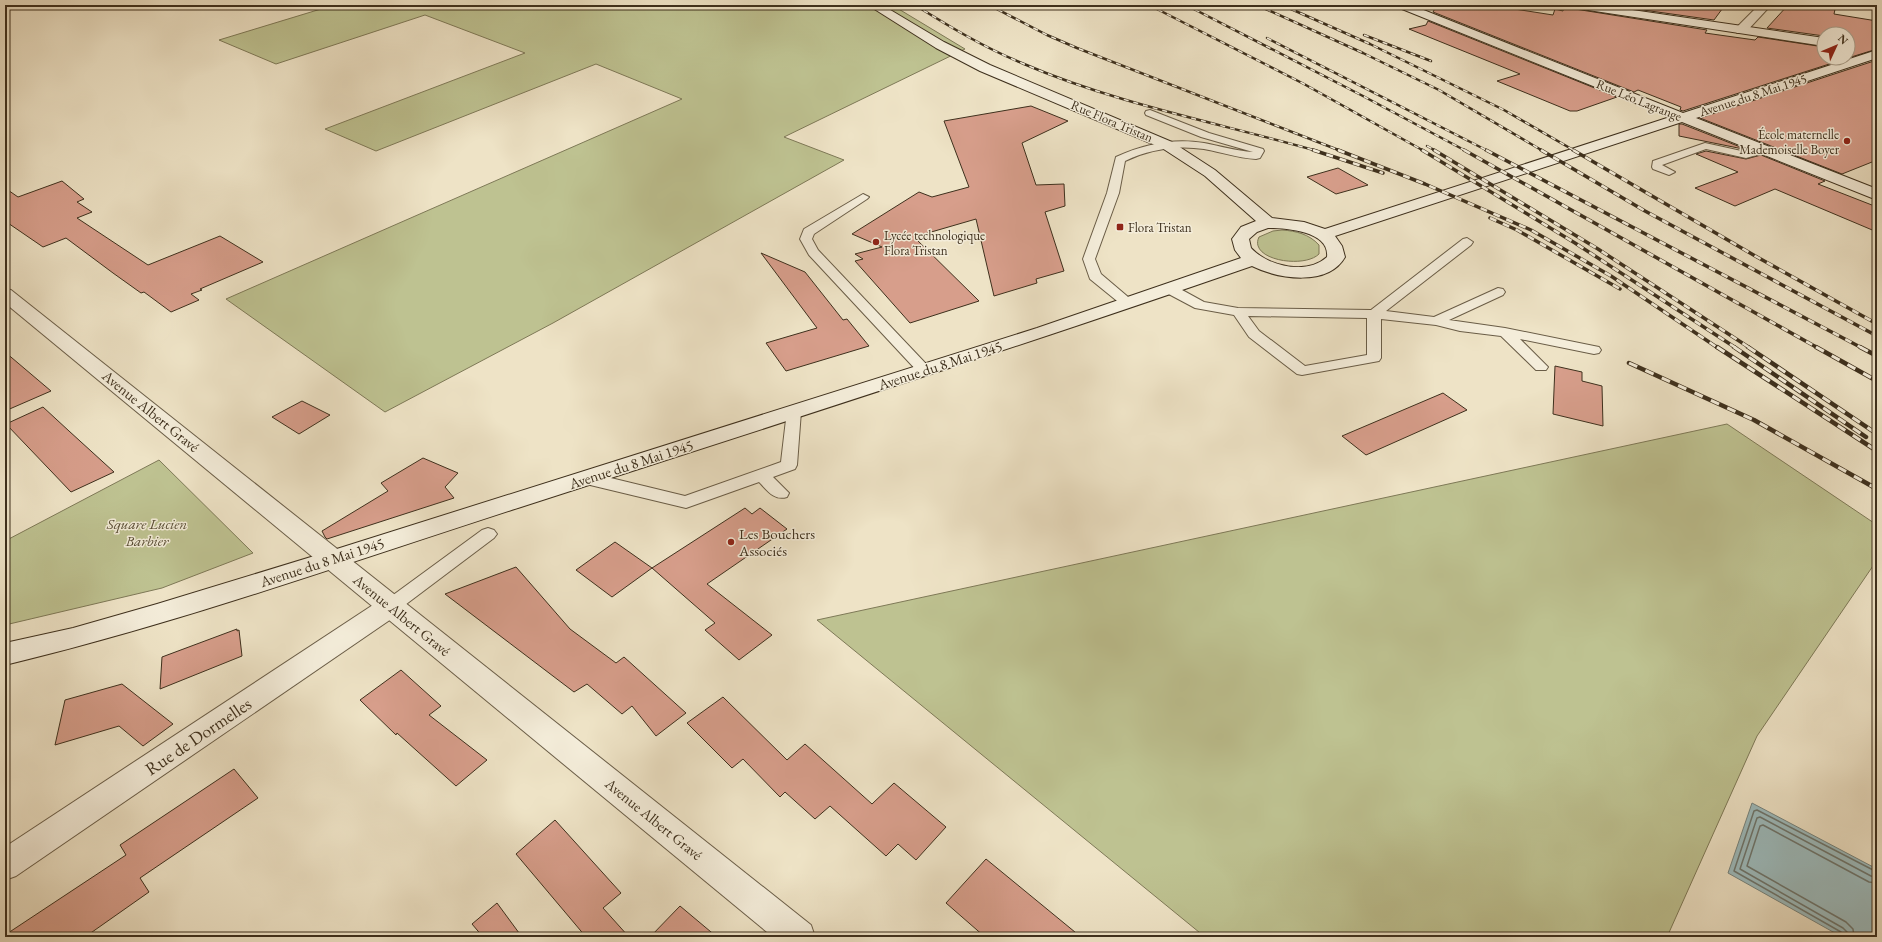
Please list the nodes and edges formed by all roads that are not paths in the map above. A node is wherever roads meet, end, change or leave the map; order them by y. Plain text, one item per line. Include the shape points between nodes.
1 (874, 5) edge
2 (1401, 5) edge
3 (1575, 5) edge
4 (1765, 5) edge
5 (1740, 30) junction
6 (1816, 41) edge
7 (1859, 48) dead end
8 (1877, 50) edge
9 (1877, 54) edge
10 (1150, 113) dead end
11 (1684, 118) junction
12 (1167, 145) junction
13 (1763, 150) junction
14 (1669, 172) dead end
15 (1877, 194) edge
16 (863, 198) dead end
17 (1268, 223) junction
18 (1323, 235) junction
19 (1467, 242) dead end
20 (1253, 260) junction
21 (1168, 288) junction
22 (1498, 292) dead end
23 (5, 294) edge
24 (1127, 302) junction
25 (1238, 312) junction
26 (1374, 314) junction
27 (1436, 321) junction
28 (1505, 332) junction
29 (1594, 350) dead end
30 (1541, 367) dead end
31 (924, 370) junction
32 (794, 412) junction
33 (761, 475) junction
34 (586, 478) junction
35 (781, 493) dead end
36 (488, 534) dead end
37 (332, 559) junction
38 (392, 606) junction
39 (5, 654) edge
40 (5, 865) edge
41 (799, 937) edge

1 - 12 main road, Rue Flora Tristan via 940,45 985,68
2 - 11 main road, Rue Léo Lagrange
3 - 5 main road
4 - 5 main road
5 - 6 main road
7 - 8 main road
9 - 11 main road, Avenue du 8 Mai 1945
10 - 12 lane via 1259,151 1256,156 1241,156 1195,144
11 - 13 main road, Rue Léo Lagrange
11 - 18 main road, Avenue du 8 Mai 1945
12 - 17 main road, Rue Flora Tristan via 1210,173
12 - 24 lane via 1133,152 1120,159 1113,193 1089,259 1095,276
13 - 14 lane via 1746,155 1705,146 1657,163 1657,167
13 - 15 main road, Rue Léo Lagrange
16 - 31 lane via 808,232 806,239 813,252
17 - 18 main road via 1297,225
17 - 20 main road via 1246,230 1241,237 1240,244 1244,252
18 - 20 main road via 1333,243 1337,251 1335,260 1316,271 1283,271
19 - 26 lane
20 - 21 main road, Avenue du 8 Mai 1945
21 - 24 main road, Avenue du 8 Mai 1945
21 - 25 lane via 1200,305
22 - 27 lane
23 - 37 main road, Avenue Albert Gravé
24 - 31 main road, Avenue du 8 Mai 1945 via 1044,332
25 - 26 lane
25 - 26 lane via 1254,334 1302,371 1374,358
26 - 27 lane
27 - 28 lane via 1460,327
28 - 29 lane
28 - 30 lane
31 - 32 main road, Avenue du 8 Mai 1945
32 - 33 lane via 789,465
32 - 34 main road, Avenue du 8 Mai 1945
33 - 34 lane via 686,502
33 - 35 lane
34 - 37 main road, Avenue du 8 Mai 1945
36 - 38 lane
37 - 38 main road, Avenue Albert Gravé
37 - 39 main road, Avenue du 8 Mai 1945 via 157,614
38 - 40 main road, Rue de Dormelles
38 - 41 main road, Avenue Albert Gravé

